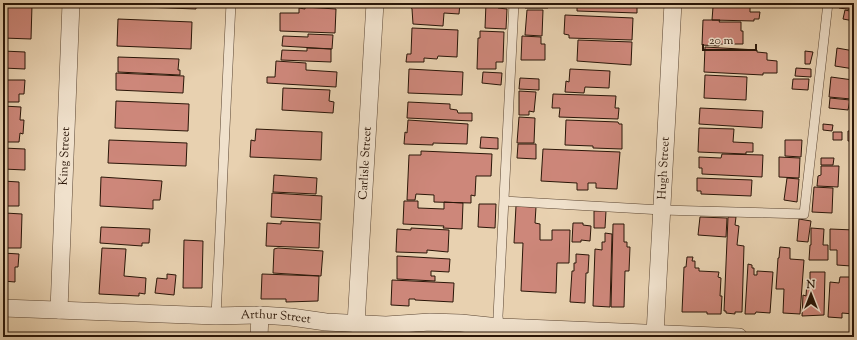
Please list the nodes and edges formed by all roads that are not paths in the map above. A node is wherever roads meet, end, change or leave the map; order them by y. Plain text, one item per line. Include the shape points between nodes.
1 (71, 3) edge
2 (230, 3) edge
3 (375, 3) edge
4 (514, 3) edge
5 (673, 3) edge
6 (828, 3) edge
7 (505, 201) junction
8 (662, 210) junction
9 (3, 308) edge
10 (59, 310) junction
11 (260, 315) junction
12 (216, 316) junction
13 (356, 324) junction
14 (499, 327) junction
15 (461, 330) edge
16 (655, 334) junction
17 (259, 337) edge
18 (739, 337) edge

1 - 10 street, King Street
2 - 12 lane
3 - 13 street, Carlisle Street
4 - 7 lane
5 - 8 street, Hugh Street
6 - 8 lane via 804,214
7 - 8 lane
7 - 14 lane
8 - 16 street, Hugh Street
9 - 10 street, Arthur Street
10 - 12 street, Arthur Street
11 - 12 street, Arthur Street
11 - 13 street, Arthur Street
11 - 17 street
13 - 15 street, Arthur Street via 430,322
14 - 15 street, Arthur Street
14 - 16 street, Arthur Street
16 - 18 street, Arthur Street

